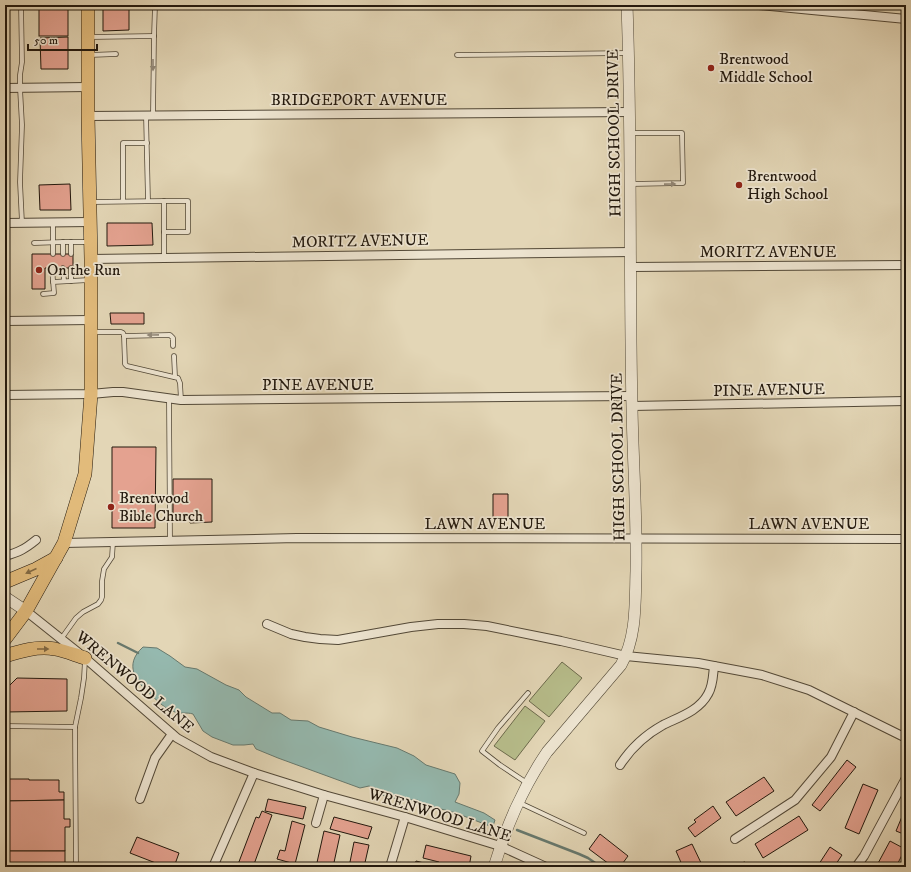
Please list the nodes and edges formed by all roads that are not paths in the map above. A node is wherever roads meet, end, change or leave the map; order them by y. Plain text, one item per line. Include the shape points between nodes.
1 (21, 5) edge
2 (88, 5) edge
3 (155, 5) edge
4 (627, 5) edge
5 (759, 5) edge
6 (774, 6) edge
7 (906, 19) edge
8 (154, 36) junction
9 (88, 37) junction
10 (629, 53) junction
11 (116, 54) dead end
12 (457, 54) dead end
13 (88, 55) junction
14 (88, 87) junction
15 (5, 88) edge
16 (20, 88) junction
17 (629, 112) junction
18 (150, 115) junction
19 (88, 116) junction
20 (630, 133) junction
21 (147, 143) junction
22 (631, 184) junction
23 (123, 201) junction
24 (148, 201) junction
25 (164, 201) junction
26 (90, 202) junction
27 (90, 222) junction
28 (5, 223) edge
29 (22, 223) junction
30 (54, 223) junction
31 (164, 232) junction
32 (53, 242) junction
33 (63, 242) junction
34 (71, 242) junction
35 (90, 242) junction
36 (34, 243) dead end
37 (631, 252) junction
38 (53, 254) dead end
39 (63, 254) dead end
40 (71, 254) dead end
41 (164, 258) junction
42 (91, 259) junction
43 (906, 265) edge
44 (631, 267) junction
45 (52, 268) dead end
46 (63, 268) dead end
47 (71, 268) dead end
48 (91, 280) junction
49 (64, 281) junction
50 (72, 281) junction
51 (53, 282) junction
52 (43, 294) dead end
53 (5, 321) edge
54 (91, 326) junction
55 (124, 336) junction
56 (174, 346) dead end
57 (174, 356) dead end
58 (176, 377) junction
59 (91, 394) junction
60 (5, 395) edge
61 (169, 399) junction
62 (181, 400) junction
63 (632, 401) junction
64 (906, 401) edge
65 (636, 538) junction
66 (906, 539) edge
67 (36, 540) dead end
68 (170, 541) junction
69 (113, 542) junction
70 (64, 543) junction
71 (5, 556) edge
72 (56, 558) junction
73 (5, 582) edge
74 (5, 597) edge
75 (26, 610) junction
76 (267, 624) dead end
77 (5, 639) edge
78 (61, 639) junction
79 (5, 656) edge
80 (626, 656) junction
81 (85, 658) junction
82 (714, 666) junction
83 (528, 693) dead end
84 (854, 712) junction
85 (5, 726) edge
86 (75, 726) junction
87 (172, 734) junction
88 (906, 738) edge
89 (620, 765) dead end
90 (254, 773) junction
91 (906, 778) edge
92 (528, 783) junction
93 (324, 795) junction
94 (140, 799) dead end
95 (518, 802) junction
96 (405, 818) junction
97 (316, 823) dead end
98 (584, 833) dead end
99 (735, 839) dead end
100 (500, 846) junction
101 (76, 867) edge
102 (213, 867) edge
103 (390, 867) edge
104 (494, 867) edge
105 (546, 867) edge
106 (856, 867) edge

1 - 16 lane
2 - 9 main road
3 - 8 lane
4 - 10 street, HIGH SCHOOL DRIVE
5 - 6 street
6 - 7 street
8 - 9 lane
8 -> 18 lane
9 - 13 main road
10 - 12 lane
10 - 17 street, HIGH SCHOOL DRIVE
11 - 13 lane
13 - 14 main road
14 - 16 street
14 - 19 main road
15 - 16 street
16 - 29 lane
17 - 18 street, BRIDGEPORT AVENUE
17 - 20 street, HIGH SCHOOL DRIVE
18 - 19 street, BRIDGEPORT AVENUE
18 - 21 lane
19 - 26 main road
20 - 22 street, HIGH SCHOOL DRIVE
22 -> 20 lane via 683,183 682,133
21 - 23 lane via 123,143
21 - 24 lane
22 - 37 street, HIGH SCHOOL DRIVE
23 - 24 lane
23 - 26 lane
24 - 25 lane
25 - 31 lane
25 - 31 lane via 188,200 188,232
26 - 27 main road
27 - 30 street
27 - 35 main road
28 - 29 street
29 - 30 street
30 - 32 lane
31 - 41 lane
32 - 33 lane
32 - 36 lane
32 - 38 lane
33 - 34 lane
33 - 39 lane
34 - 35 lane
34 - 40 lane
35 - 42 main road
37 - 41 street, MORITZ AVENUE
37 - 44 street, HIGH SCHOOL DRIVE
41 - 42 street, MORITZ AVENUE
42 - 48 main road
43 - 44 street, MORITZ AVENUE
44 - 63 street, HIGH SCHOOL DRIVE
45 - 51 lane
46 - 49 lane
47 - 50 lane
48 - 50 lane
48 - 54 main road
49 - 50 lane
49 - 51 lane
51 - 52 lane via 54,293
53 - 54 street
54 - 55 lane via 121,332
54 - 59 main road
56 -> 55 lane via 170,335
55 - 58 lane via 127,366
57 - 58 lane
58 - 62 lane via 180,383
59 - 60 street, PINE AVENUE
59 - 61 street, PINE AVENUE via 123,392
59 - 70 main road via 86,474
61 - 62 street, PINE AVENUE
61 - 68 lane
62 - 63 street, PINE AVENUE
63 - 64 street, PINE AVENUE
63 - 65 street, HIGH SCHOOL DRIVE
65 - 66 street, LAWN AVENUE
65 - 68 street, LAWN AVENUE via 297,538
65 - 80 street, HIGH SCHOOL DRIVE via 635,609
67 - 71 street via 26,548
68 - 69 street, LAWN AVENUE
69 - 70 street, LAWN AVENUE
69 - 78 lane via 112,557 104,569 101,600 76,618
70 - 72 main road
72 -> 73 main road via 36,570
72 - 75 main road
74 - 75 street
75 - 77 main road
75 - 78 street, WRENWOOD LANE
76 - 80 street via 291,634 338,640 438,624 479,625
78 - 81 street, WRENWOOD LANE
79 -> 81 main road via 24,650 45,648
80 - 82 street
80 - 92 street, HIGH SCHOOL DRIVE via 547,752
81 - 86 lane via 82,698
81 - 87 street, WRENWOOD LANE
82 - 84 street via 762,675 809,690
82 - 89 street via 709,693 701,703 646,736 635,745
83 - 92 lane via 482,751
84 - 88 street
84 - 99 street via 831,757 795,800
85 - 86 lane
86 - 101 lane
87 - 90 street, WRENWOOD LANE via 211,757
87 - 94 street via 155,758
90 - 93 street, WRENWOOD LANE
90 - 102 street
91 - 106 street
92 - 95 street, HIGH SCHOOL DRIVE
93 - 96 street, WRENWOOD LANE
93 - 97 street
95 - 98 lane
95 - 100 street, HIGH SCHOOL DRIVE
96 - 100 street, WRENWOOD LANE
96 - 103 street
100 - 104 street, HIGH SCHOOL DRIVE
100 - 105 street, WRENWOOD LANE

